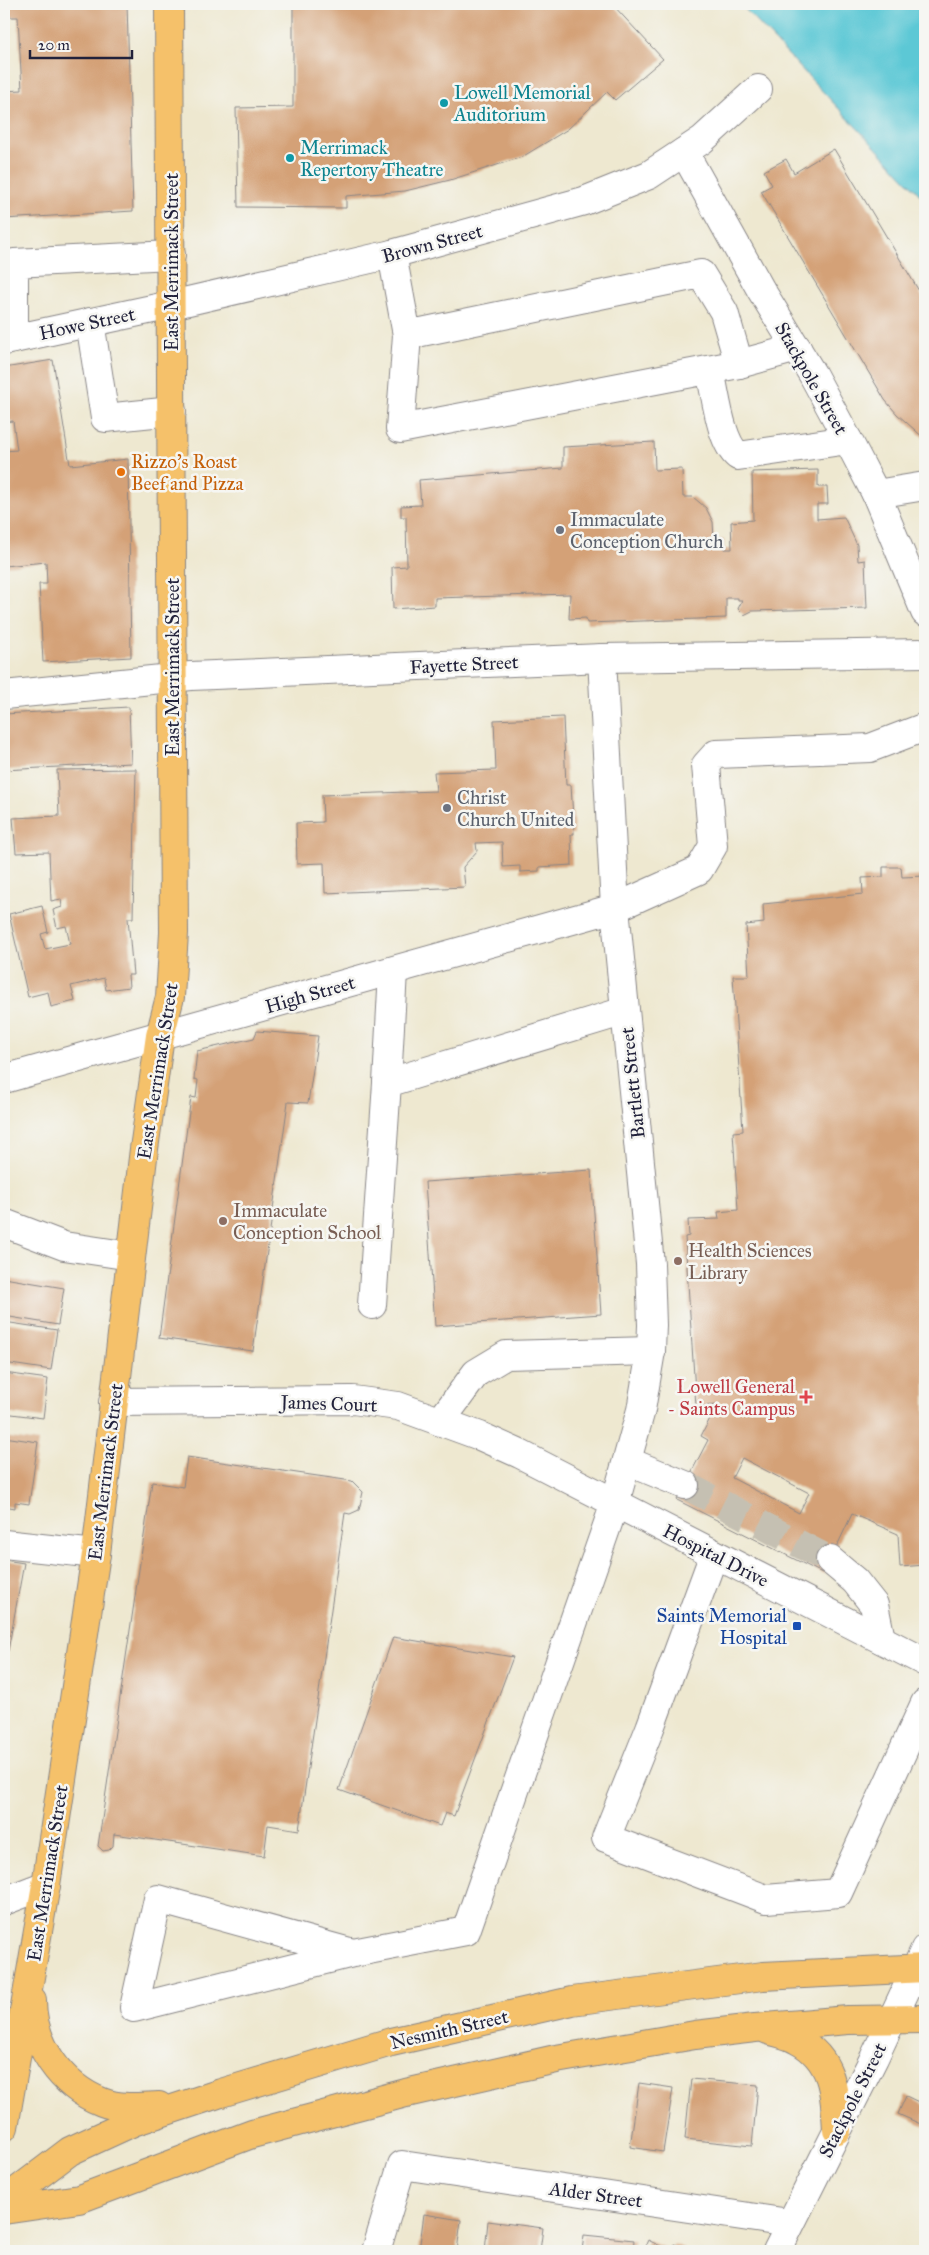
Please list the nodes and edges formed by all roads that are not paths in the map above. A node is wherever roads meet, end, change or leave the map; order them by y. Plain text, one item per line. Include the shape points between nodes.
1 (170, 4) edge
2 (758, 89) dead end
3 (684, 152) junction
4 (392, 254) junction
5 (171, 255) junction
6 (171, 305) junction
7 (90, 322) junction
8 (407, 335) junction
9 (9, 340) edge
10 (797, 348) junction
11 (740, 364) junction
12 (710, 371) junction
13 (172, 412) junction
14 (848, 440) junction
15 (925, 486) edge
16 (876, 494) junction
17 (925, 612) edge
18 (925, 653) edge
19 (602, 658) junction
20 (172, 677) junction
21 (4, 695) edge
22 (925, 727) edge
23 (615, 908) junction
24 (393, 971) junction
25 (625, 1011) junction
26 (160, 1036) junction
27 (4, 1079) edge
28 (386, 1083) junction
29 (4, 1223) edge
30 (131, 1256) junction
31 (372, 1305) dead end
32 (651, 1351) junction
33 (113, 1402) junction
34 (440, 1422) junction
35 (627, 1461) junction
36 (685, 1485) tunnel mouth
37 (615, 1503) junction
38 (4, 1544) edge
39 (96, 1554) junction
40 (714, 1554) junction
41 (830, 1560) tunnel mouth
42 (881, 1639) junction
43 (925, 1662) edge
44 (925, 1704) edge
45 (46, 1885) junction
46 (4, 1901) edge
47 (353, 1953) junction
48 (922, 1962) edge
49 (32, 1963) junction
50 (925, 2019) edge
51 (891, 2020) junction
52 (759, 2028) junction
53 (180, 2106) junction
54 (4, 2127) edge
55 (837, 2130) junction
56 (4, 2201) edge
57 (4, 2210) edge
58 (790, 2223) junction
59 (376, 2251) edge
60 (777, 2251) edge

1 - 5 main road, East Merrimack Street
2 - 3 street, Brown Street via 702,140
3 - 4 street, Brown Street via 649,175 584,201
3 - 10 street, Stackpole Street
4 - 6 street, Brown Street
4 - 8 street
5 - 6 main road, East Merrimack Street
5 - 9 street via 14,264
6 - 7 street, Howe Street
6 - 13 main road, East Merrimack Street
7 - 9 street, Howe Street
7 - 13 street via 105,418
8 - 11 street via 701,274 724,312
8 - 12 street via 400,429
10 - 11 street
10 - 14 street, Stackpole Street
11 - 12 street
12 - 14 street via 724,432 729,446 738,456
13 - 20 main road, East Merrimack Street
14 - 16 street, Stackpole Street
15 - 16 street
16 - 17 street, Stackpole Street
18 - 19 street, Fayette Street
19 - 20 street, Fayette Street
19 - 23 street, Bartlett Street
20 - 21 street, Fayette Street
20 - 26 main road, East Merrimack Street via 174,933 170,997
22 - 23 street, High Street via 870,748 716,754 706,765 713,846 699,870
23 - 24 street, High Street
23 - 25 street, Bartlett Street
24 - 26 street, High Street
24 - 28 street
25 - 28 street
25 - 32 street, Bartlett Street via 650,1264
26 - 27 street, High Street
26 - 30 main road, East Merrimack Street
28 - 31 street
29 - 30 street via 64,1246
30 - 33 main road, East Merrimack Street
32 - 34 street via 506,1356 476,1374
32 - 35 street, Bartlett Street via 641,1410
33 - 34 street, James Court via 353,1400 398,1406
33 - 39 main road, East Merrimack Street
34 - 37 street, James Court via 480,1436
35 - 36 street
35 - 37 street, Bartlett Street
37 - 40 street, Hospital Drive
37 - 47 street, Bartlett Street via 466,1931
38 - 39 street
39 - 45 main road, East Merrimack Street
40 - 42 street, Hospital Drive
40 - 44 street via 606,1838 766,1899 838,1893
41 - 42 street via 855,1581 874,1605
42 - 43 street, Hospital Drive
45 - 46 street
45 - 49 main road, East Merrimack Street
47 - 47 street via 158,1899 134,2008 277,1972
48 - 51 street, Stackpole Street
48 - 53 main road, Nesmith Street via 762,1976 572,2001 391,2042
49 - 53 main road via 32,2013 40,2041 54,2066 74,2087 102,2103 127,2107
49 - 54 main road, East Merrimack Street
50 - 51 main road
51 - 52 main road via 848,2020
51 - 55 street, Stackpole Street
52 - 55 main road via 797,2039 813,2050 835,2090
52 - 57 main road via 695,2035 556,2060 406,2093 252,2134 79,2199
53 - 56 main road, Nesmith Street via 133,2122 70,2151
55 - 58 street, Stackpole Street
58 - 59 street, Alder Street via 402,2165
58 - 60 street, Stackpole Street

